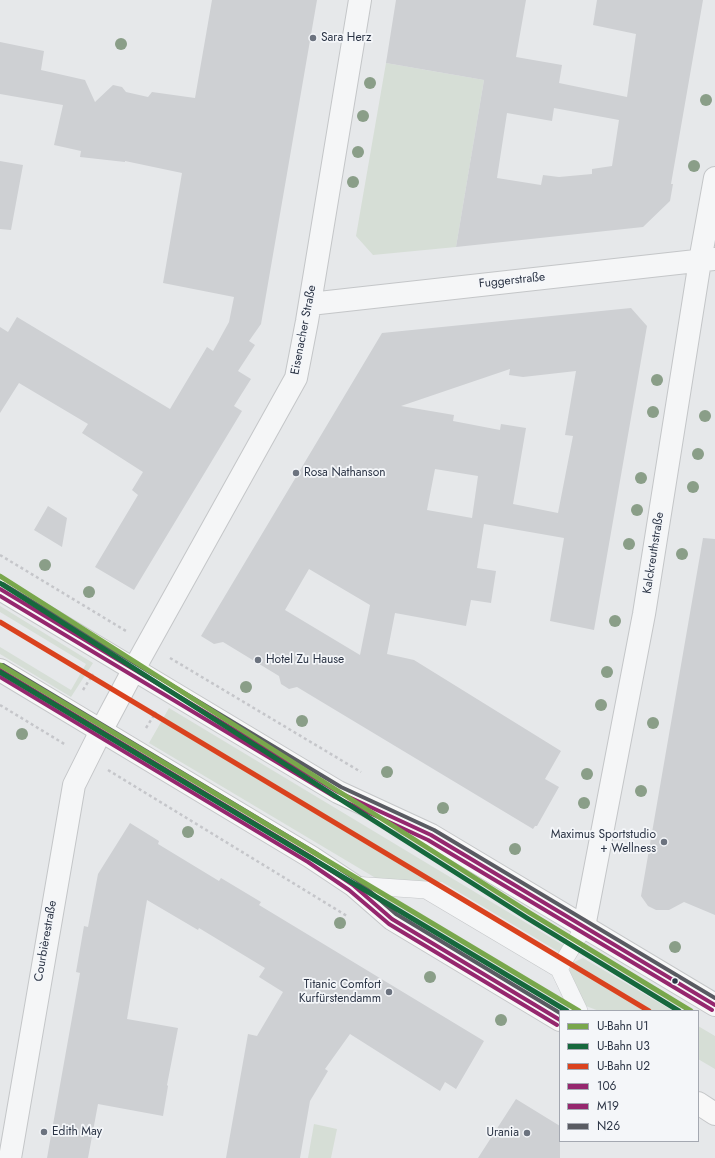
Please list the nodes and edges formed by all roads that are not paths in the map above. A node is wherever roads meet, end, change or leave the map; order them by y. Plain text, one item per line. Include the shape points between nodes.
1 (360, 0) edge
2 (715, 178) edge
3 (708, 260) edge
4 (310, 304) junction
5 (0, 589) edge
6 (134, 669) junction
7 (0, 670) edge
8 (101, 731) junction
9 (353, 885) junction
10 (584, 927) junction
11 (559, 969) junction
12 (715, 1005) edge
13 (579, 1010) edge
14 (559, 1019) edge
15 (699, 1104) edge
16 (715, 1114) edge
17 (10, 1158) edge

1 - 4 street, Eisenacher Straße
2 - 3 street, Kalckreuthstraße
3 - 4 street, Fuggerstraße
3 - 10 street, Kalckreuthstraße
4 - 6 street, Eisenacher Straße via 296,378
5 - 6 main road
6 - 8 main road
6 - 10 main road via 338,792 431,835
7 - 8 main road
8 - 9 main road via 285,841
8 - 17 street, Courbièrestraße via 74,785
9 - 11 lane via 426,890
9 - 14 main road via 392,919
10 - 11 lane
10 - 12 main road
11 - 13 lane
15 - 16 main road

